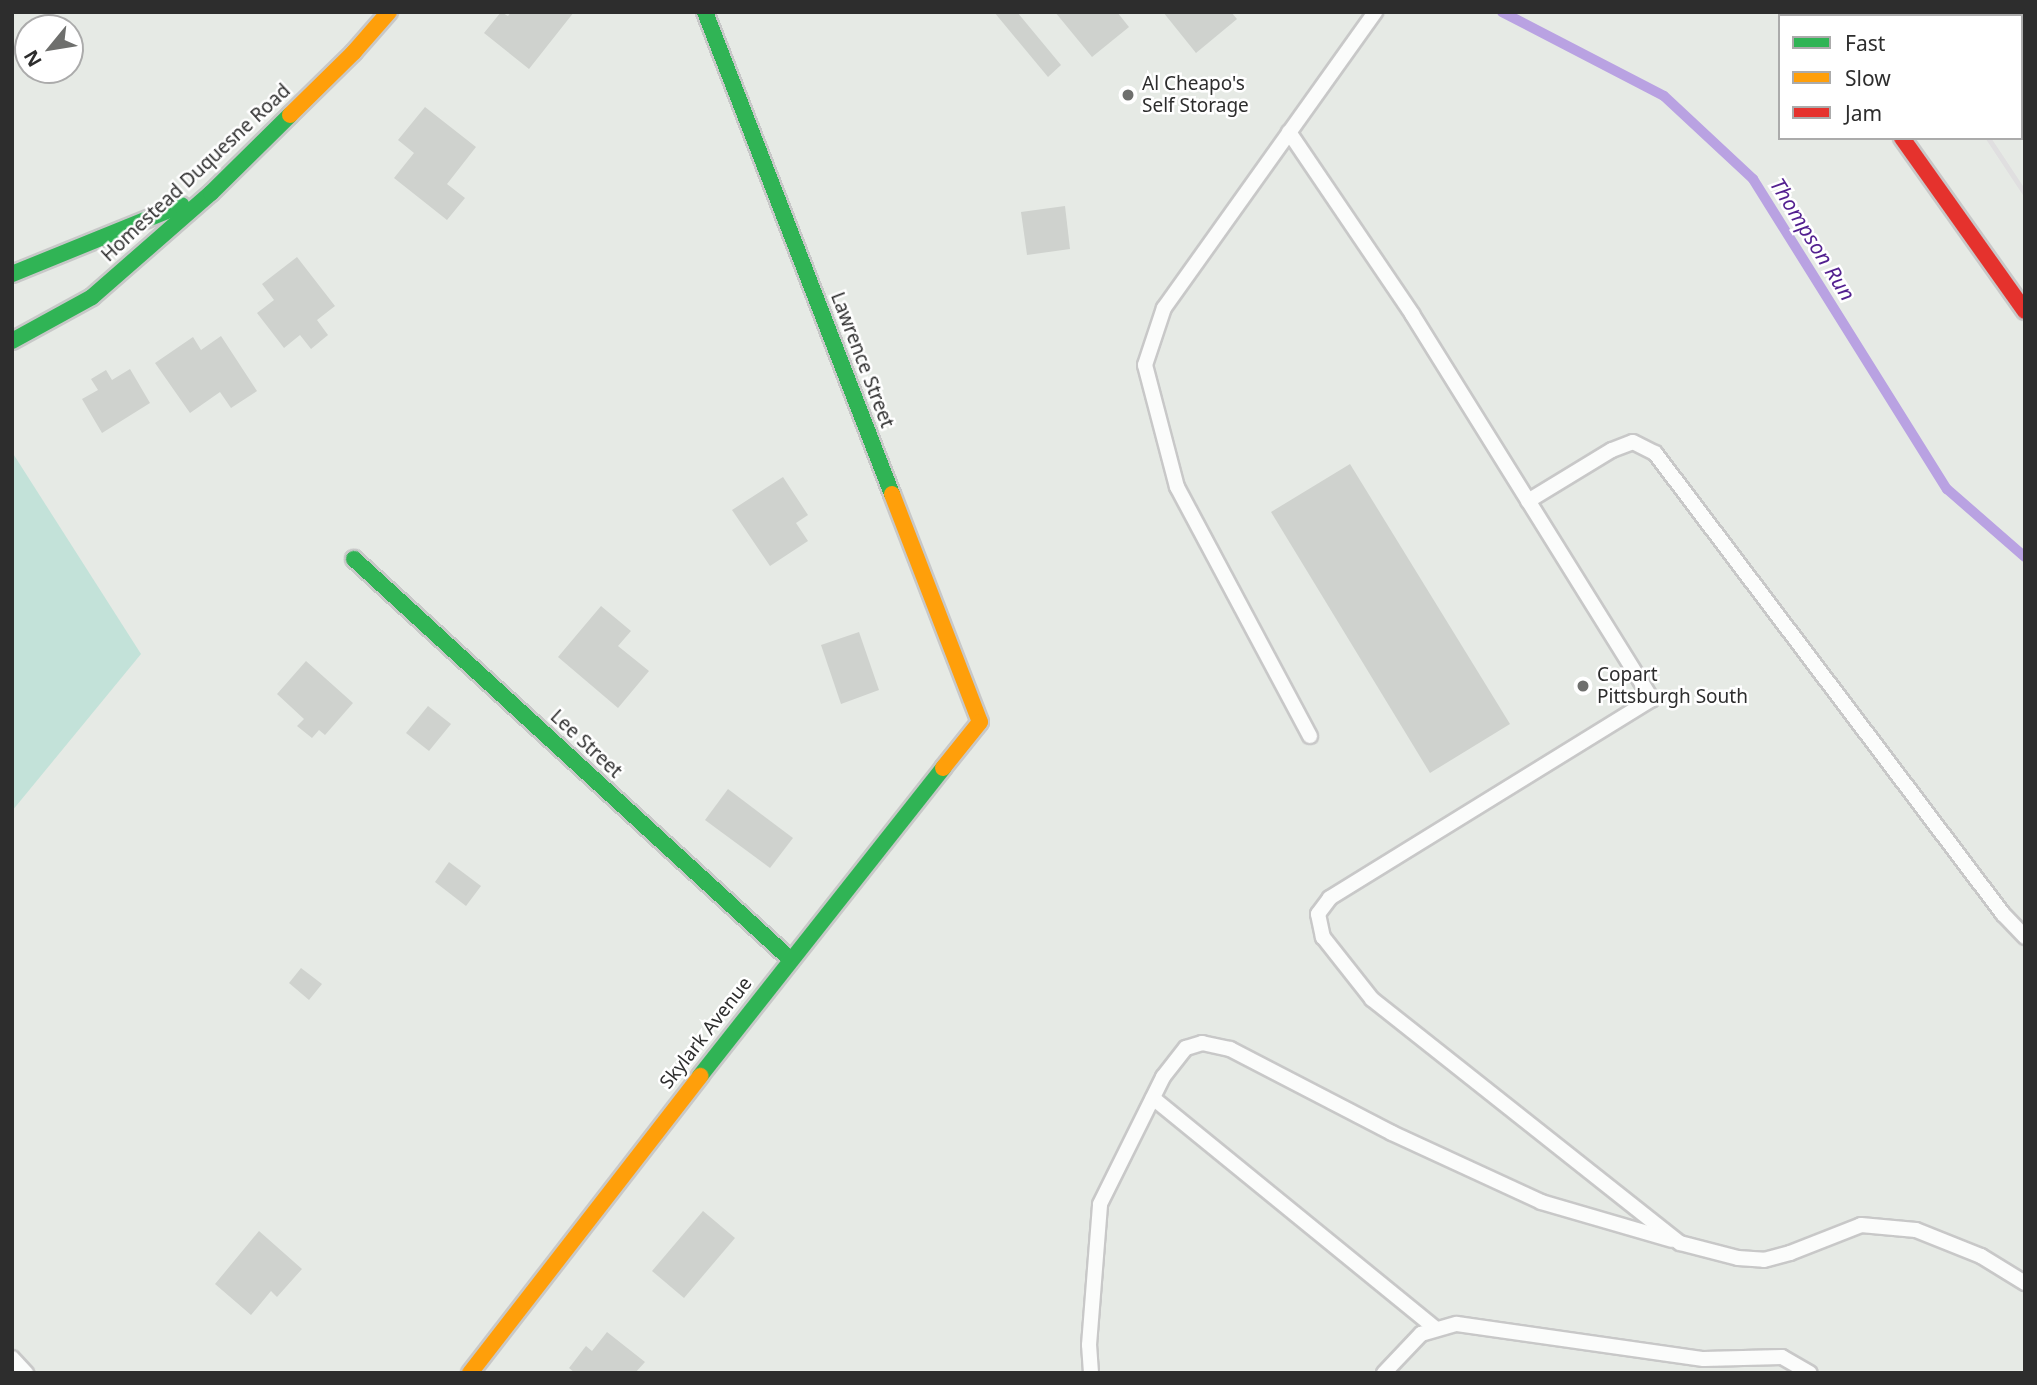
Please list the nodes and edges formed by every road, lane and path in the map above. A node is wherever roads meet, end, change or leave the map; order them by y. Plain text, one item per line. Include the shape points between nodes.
1 (389, 12) edge
2 (705, 12) edge
3 (1375, 12) edge
4 (1289, 132) junction
5 (1903, 140) edge
6 (211, 193) junction
7 (12, 274) edge
8 (2025, 311) edge
9 (12, 341) edge
10 (1528, 501) junction
11 (354, 559) dead end
12 (980, 722) joint
13 (1310, 736) dead end
14 (2025, 937) edge
15 (790, 959) junction
16 (1153, 1098) junction
17 (1680, 1242) junction
18 (2025, 1283) edge
19 (1436, 1329) junction
20 (12, 1358) edge
21 (26, 1373) edge
22 (470, 1373) edge
23 (1091, 1373) edge
24 (1384, 1373) edge
25 (1810, 1373) edge

1 - 6 street, Homestead Duquesne Road
2 - 12 street, Lawrence Street
3 - 4 lane
4 - 10 lane via 1412,314
4 - 13 lane via 1164,308 1145,365 1177,487
5 - 8 street
6 - 7 street
6 - 9 street, Homestead Duquesne Road via 92,297
10 - 14 lane via 1633,442 1655,453 2003,914
10 - 17 lane via 1652,699 1330,898 1318,914 1323,937 1372,999
11 - 15 street, Lee Street
12 - 15 street, Skylark Avenue
15 - 22 street, Skylark Avenue
16 - 17 lane via 1185,1048 1202,1043 1230,1049 1392,1133 1541,1202
16 - 19 lane
16 - 23 lane via 1100,1205
17 - 18 lane via 1764,1260 1861,1226 1916,1230 1981,1256
19 - 24 lane via 1421,1334
19 - 25 lane via 1457,1324 1704,1359 1782,1357
20 - 21 lane

